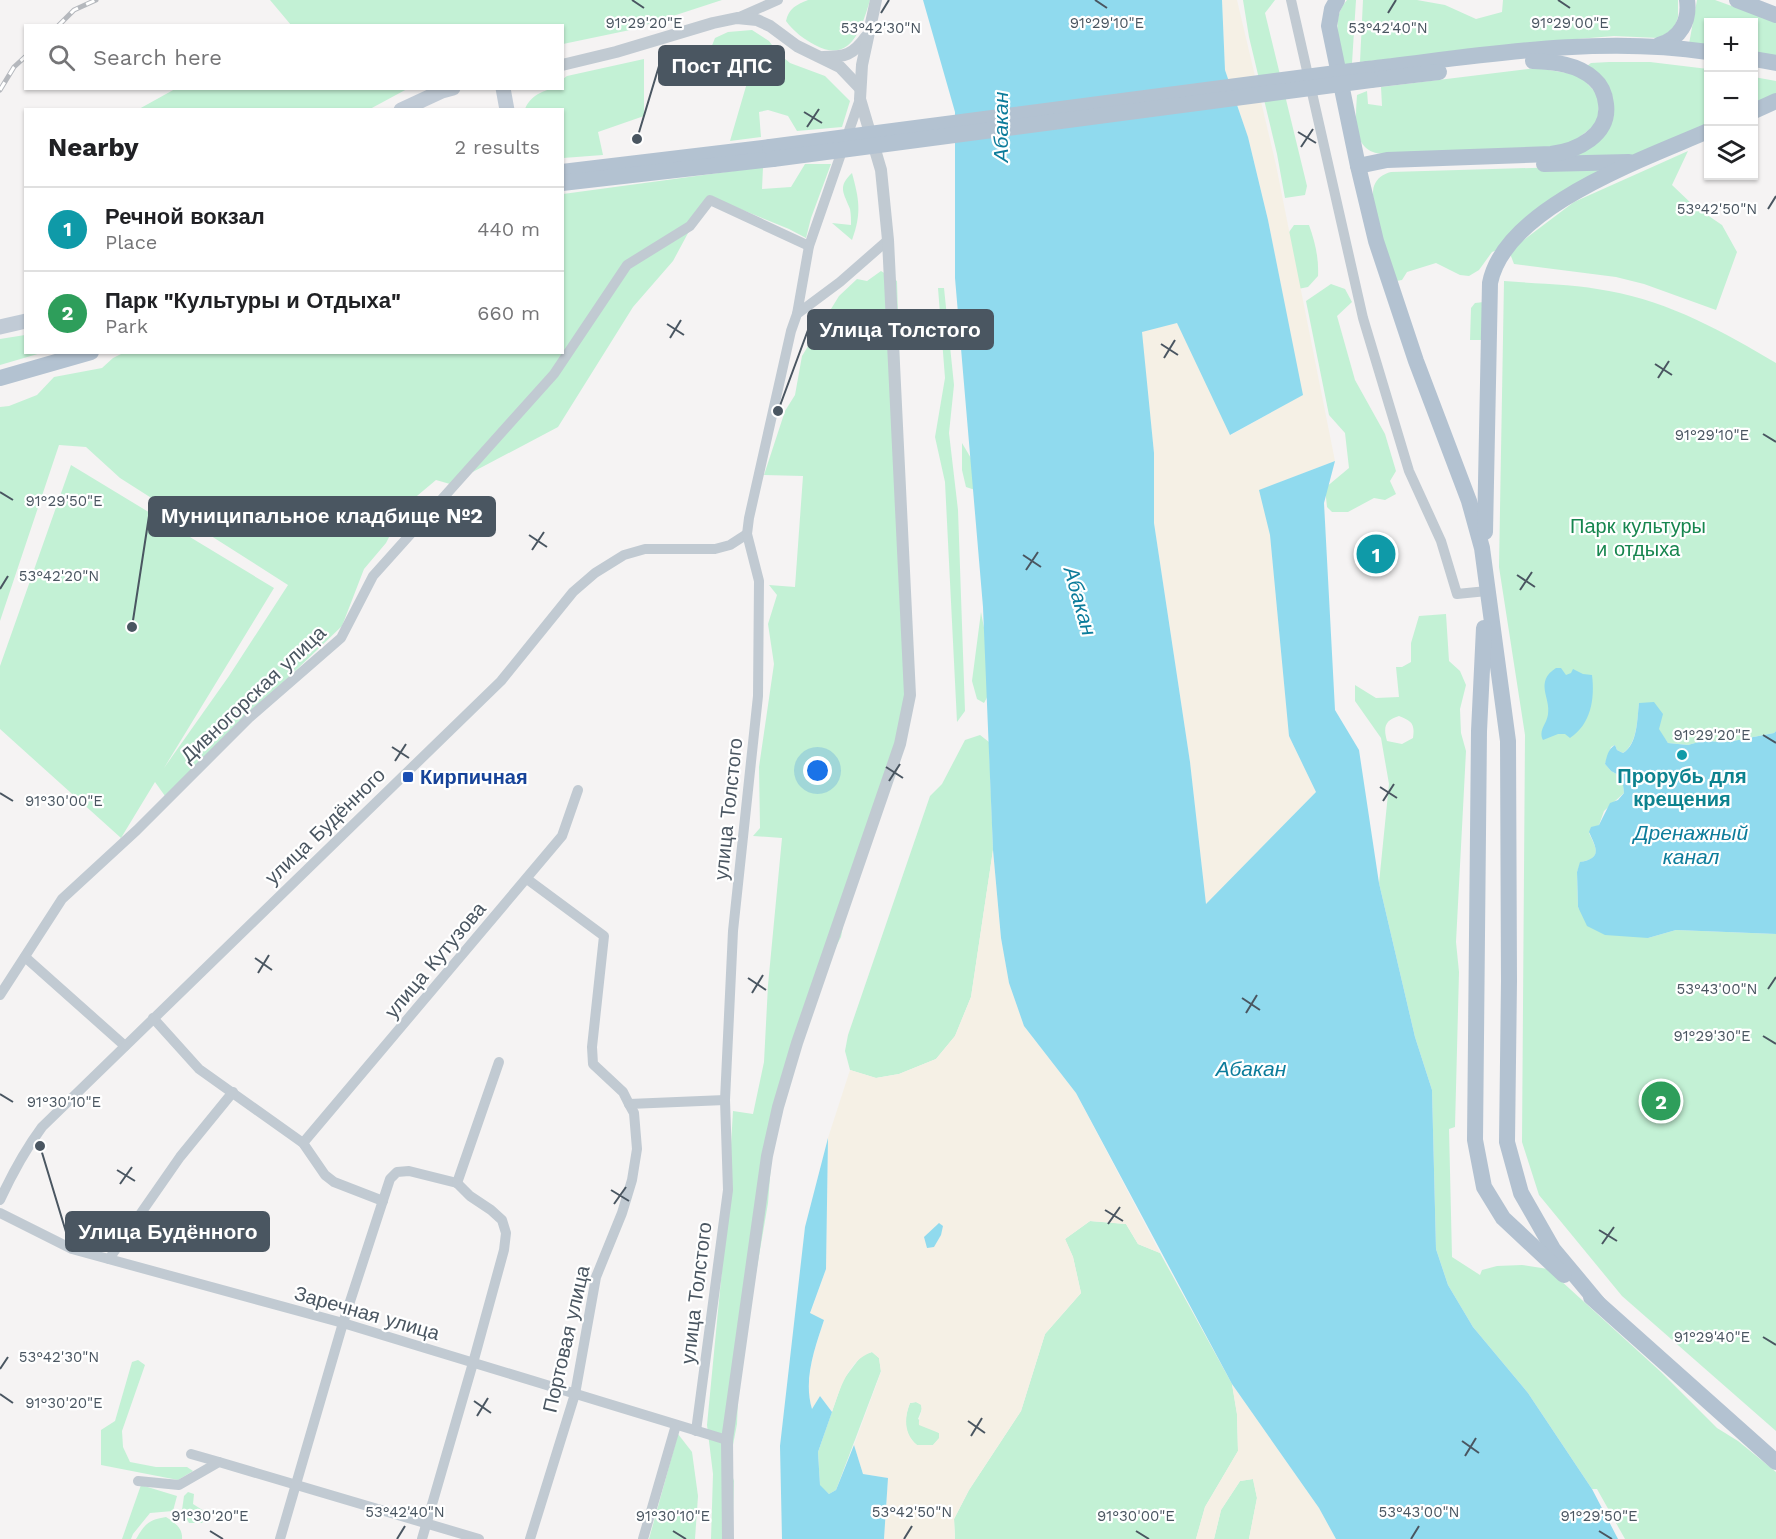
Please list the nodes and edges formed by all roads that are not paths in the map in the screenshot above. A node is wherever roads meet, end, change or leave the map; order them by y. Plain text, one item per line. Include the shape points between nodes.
1 (778, 0) edge
2 (876, 0) edge
3 (1291, 0) edge
4 (1325, 0) edge
5 (1337, 0) edge
6 (1687, 0) edge
7 (1737, 0) edge
8 (1758, 4) edge
9 (1776, 15) edge
10 (737, 18) junction
11 (1329, 26) junction
12 (867, 36) junction
13 (1652, 46) junction
14 (1704, 52) edge
15 (819, 56) junction
16 (1758, 60) edge
17 (1533, 61) junction
18 (1704, 62) edge
19 (1776, 63) edge
20 (564, 65) edge
21 (1758, 71) edge
22 (1369, 74) junction
23 (1776, 74) edge
24 (446, 90) edge
25 (503, 90) edge
26 (860, 94) junction
27 (1776, 101) edge
28 (405, 108) edge
29 (507, 108) edge
30 (1758, 109) edge
31 (1704, 133) edge
32 (1651, 156) junction
33 (1358, 166) junction
34 (564, 174) edge
35 (888, 240) junction
36 (809, 246) junction
37 (797, 314) junction
38 (24, 321) edge
39 (0, 327) edge
40 (60, 354) edge
41 (84, 354) edge
42 (0, 370) edge
43 (0, 378) edge
44 (747, 534) junction
45 (1484, 563) junction
46 (1486, 591) junction
47 (578, 790) dead end
48 (527, 879) junction
49 (25, 957) junction
50 (0, 995) edge
51 (153, 1018) junction
52 (125, 1046) junction
53 (499, 1062) dead end
54 (233, 1092) junction
55 (725, 1100) junction
56 (629, 1104) junction
57 (303, 1143) junction
58 (457, 1183) junction
59 (0, 1200) edge
60 (383, 1201) junction
61 (0, 1213) edge
62 (109, 1259) junction
63 (1598, 1303) junction
64 (343, 1323) junction
65 (473, 1363) junction
66 (575, 1394) junction
67 (676, 1425) junction
68 (696, 1431) junction
69 (727, 1440) junction
70 (191, 1454) dead end
71 (219, 1462) junction
72 (1776, 1462) edge
73 (138, 1481) dead end
74 (297, 1484) junction
75 (426, 1523) junction
76 (280, 1539) edge
77 (422, 1539) edge
78 (479, 1539) edge
79 (530, 1539) edge
80 (644, 1539) edge
81 (728, 1539) edge

1 - 10 street
2 - 12 street
3 - 46 street via 1357,296 1409,471 1441,541 1457,594
4 - 11 main road
5 - 11 main road
6 - 13 main road via 1687,16 1678,34 1668,42
7 - 8 main road
8 - 9 main road
10 - 15 street via 770,26
10 - 20 street
11 - 33 main road
12 - 15 street via 857,49 842,57
12 - 26 street
13 - 14 main road
13 - 22 main road via 1578,46
15 - 26 street via 840,67
16 - 19 main road
17 - 18 main road via 1612,55
17 - 22 main road
17 - 33 main road via 1567,65 1598,83 1605,100 1605,120 1582,145 1551,154 1387,160
21 - 23 main road
22 - 34 main road, bridge via 772,153
24 - 28 main road
25 - 29 main road
26 - 35 street via 881,170
26 - 36 street, улица Толстого
27 - 30 main road
31 - 32 main road
32 - 33 main road via 1619,162
32 - 45 main road via 1556,205 1512,240 1494,267 1490,283
33 - 45 main road via 1383,263 1475,516
35 - 37 street
35 - 69 street via 910,695 900,744 778,1107 767,1156
36 - 37 street, улица Толстого
36 - 49 street, Дивногорская улица via 710,200 690,226 627,265 554,374 373,576 341,638 249,718 62,899
37 - 44 street, улица Толстого
38 - 39 main road
40 - 42 main road
41 - 43 main road
44 - 51 street, улица Будённого via 715,549 645,549 624,555 595,573 573,592 501,681
44 - 55 street, улица Толстого via 759,581 758,696 733,932
45 - 46 main road
46 - 63 main road via 1508,741 1507,1142 1521,1193 1553,1249
46 - 63 main road via 1479,731 1475,1140 1484,1187 1503,1218
47 - 48 street, улица Кутузова via 562,836
48 - 56 street, Портовая улица via 604,936 593,1064 623,1092
48 - 57 street, улица Кутузова
49 - 50 street, Дивногорская улица
49 - 52 street
51 - 52 street, улица Будённого
51 - 54 street via 199,1069
52 - 59 street, улица Будённого via 42,1126
53 - 58 street
54 - 57 street
54 - 62 street via 180,1157
55 - 56 street
55 - 68 street, улица Толстого via 728,1190
56 - 66 street, Портовая улица via 634,1113 638,1149 622,1213 596,1277
57 - 60 street via 334,1182
58 - 60 street via 409,1171 397,1172 390,1179
58 - 65 street via 502,1220 506,1233
60 - 64 street
61 - 62 street, Заречная улица via 72,1249
62 - 64 street, Заречная улица
63 - 72 main road
64 - 65 street, Заречная улица
64 - 74 street
65 - 66 street, Заречная улица
65 - 75 street
66 - 67 street, Заречная улица
66 - 79 street, Портовая улица
67 - 68 street, Заречная улица
67 - 80 street
68 - 69 street, Заречная улица
69 - 81 street
70 - 71 street
71 - 73 street via 179,1485
71 - 74 street
74 - 75 street
74 - 76 street
75 - 77 street
75 - 78 street

